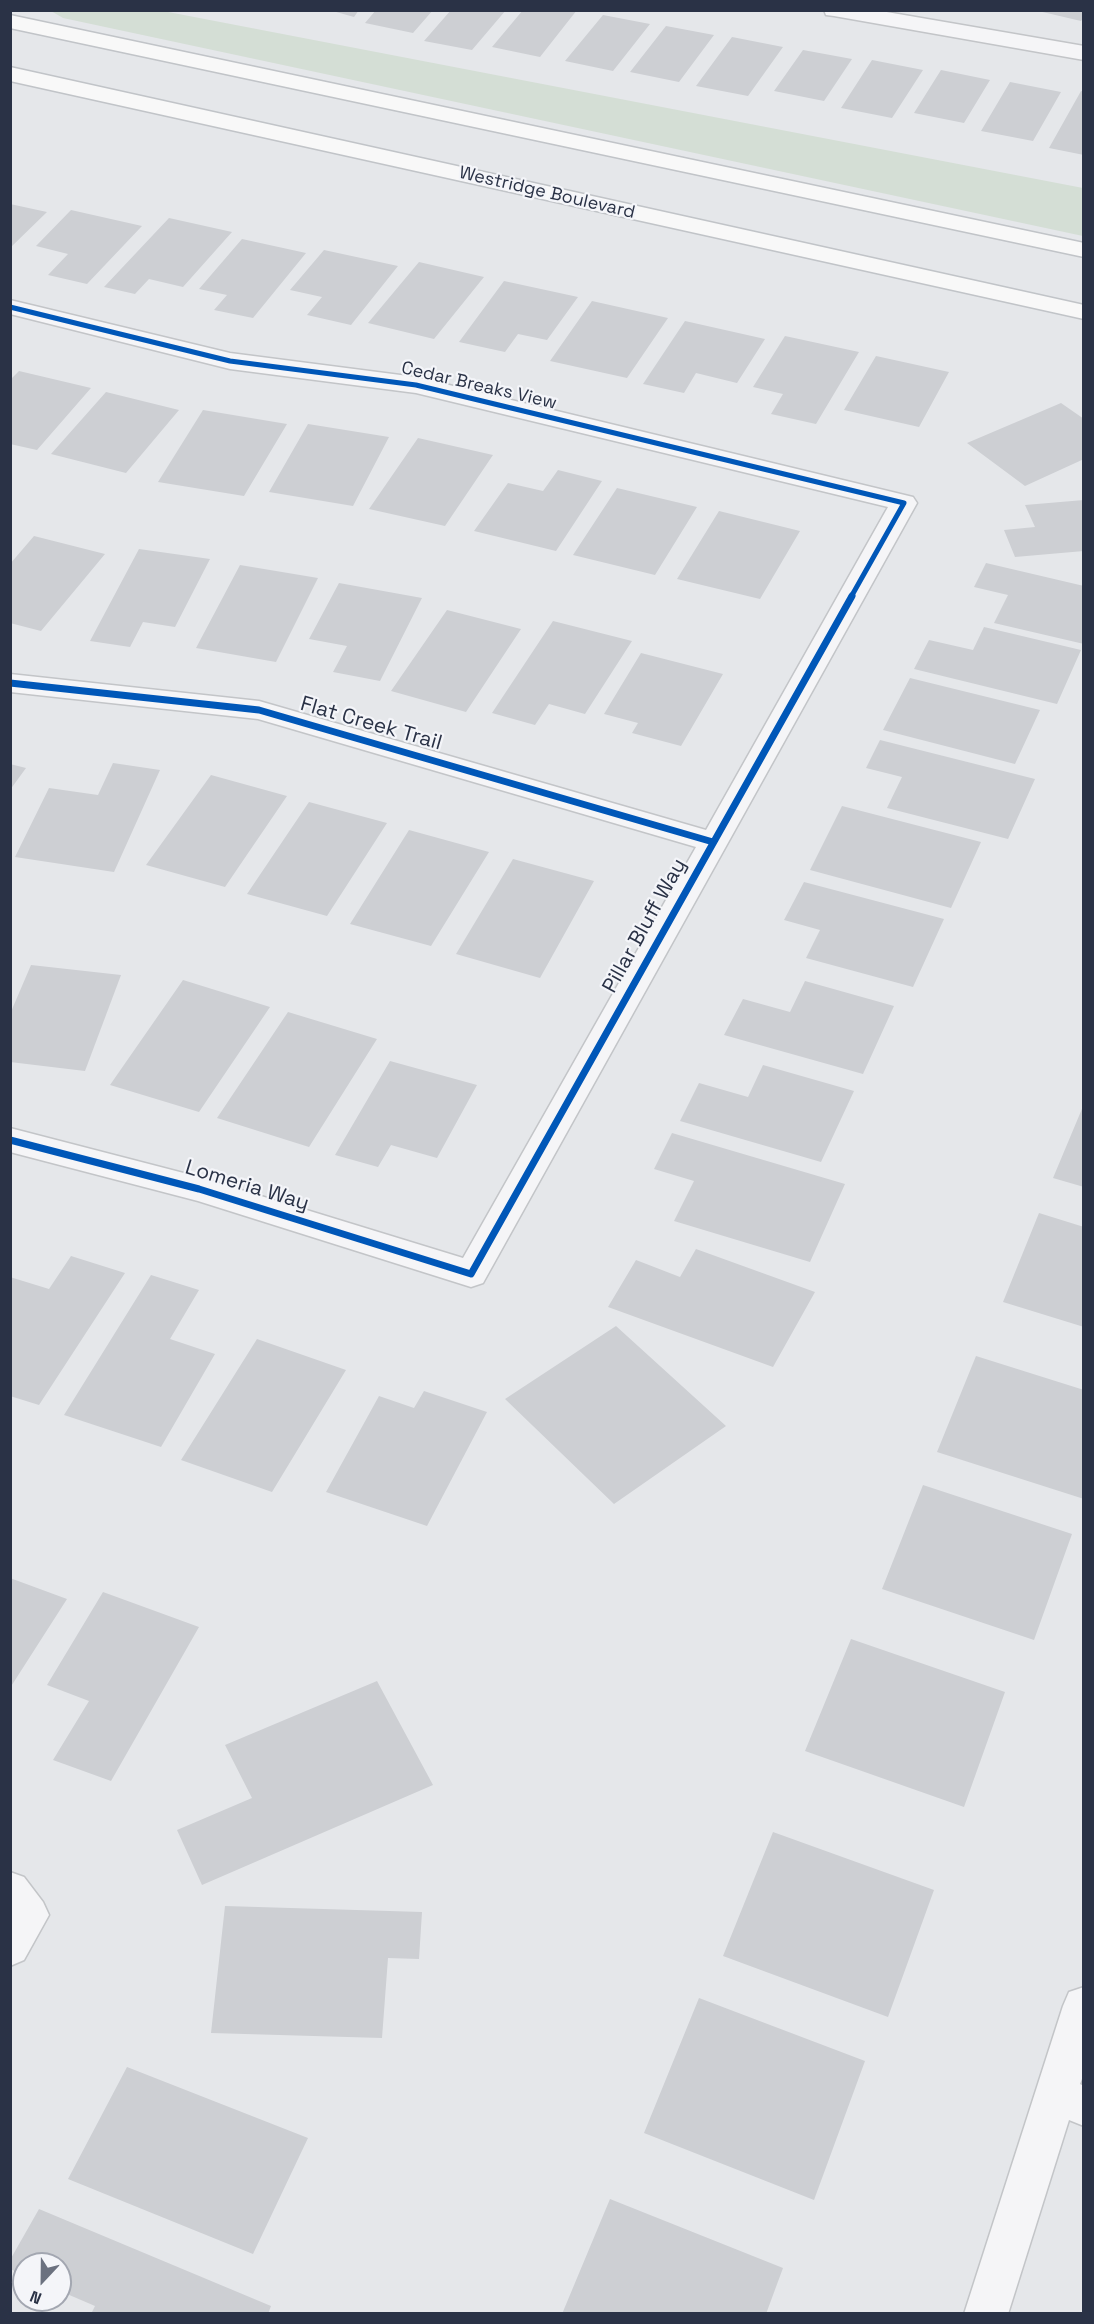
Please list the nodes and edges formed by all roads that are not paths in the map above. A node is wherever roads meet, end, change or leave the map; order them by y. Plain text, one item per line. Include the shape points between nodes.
1 (834, 10) edge
2 (10, 21) edge
3 (1083, 52) edge
4 (10, 74) edge
5 (1083, 250) edge
6 (10, 307) edge
7 (1083, 312) edge
8 (904, 502) joint
9 (10, 683) edge
10 (713, 842) junction
11 (10, 1140) edge
12 (471, 1274) joint
13 (1083, 2006) edge
14 (1069, 2100) edge
15 (986, 2313) edge

1 - 3 street
2 - 5 main road
4 - 7 main road, Westridge Boulevard
6 - 8 street, Cedar Breaks View via 230,361 416,385
8 - 10 street, Pillar Bluff Way
9 - 10 street, Flat Creek Trail via 259,710
10 - 12 street, Pillar Bluff Way
11 - 12 street, Lomeria Way via 199,1189
13 - 14 street
14 - 15 street

